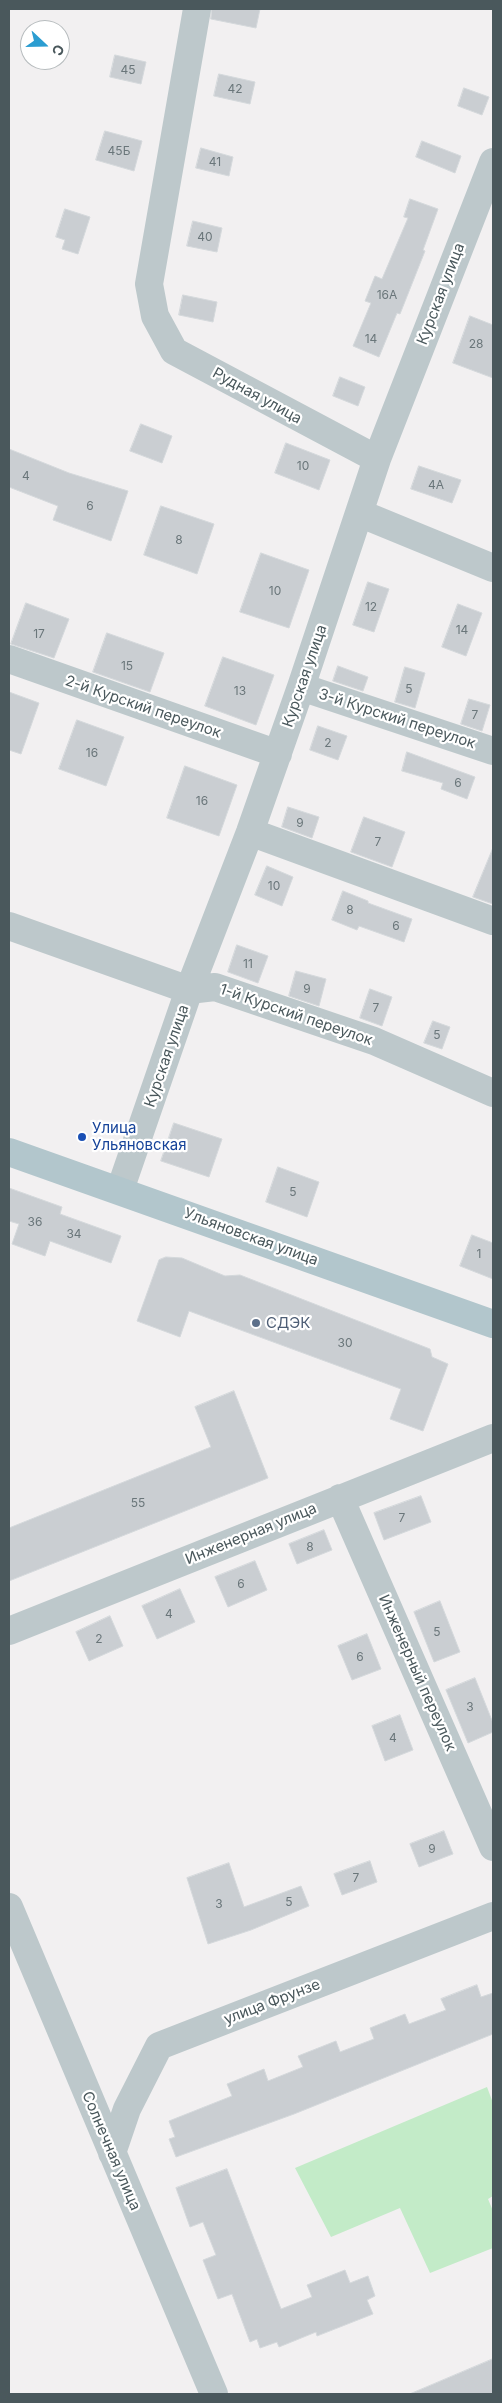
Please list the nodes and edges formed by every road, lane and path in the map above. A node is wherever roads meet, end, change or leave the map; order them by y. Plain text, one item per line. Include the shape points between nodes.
1 (196, 9) edge
2 (493, 162) edge
3 (377, 459) junction
4 (359, 513) junction
5 (493, 568) edge
6 (9, 659) edge
7 (301, 687) junction
8 (493, 751) edge
9 (278, 754) junction
10 (250, 832) junction
11 (493, 921) edge
12 (9, 926) edge
13 (190, 990) junction
14 (493, 1093) edge
15 (9, 1152) edge
16 (120, 1190) junction
17 (493, 1324) edge
18 (493, 1438) edge
19 (340, 1498) junction
20 (9, 1631) edge
21 (493, 1847) edge
22 (9, 1907) edge
23 (493, 1916) edge
24 (112, 2152) junction
25 (214, 2394) edge

1 - 3 street, Рудная улица via 150,284 155,316 174,351
2 - 3 street, Курская улица
3 - 4 street, Курская улица
4 - 5 street
4 - 7 street, Курская улица
6 - 9 street, 2-й Курский переулок
7 - 8 street, 3-й Курский переулок
7 - 9 street, Курская улица
9 - 10 street, Курская улица
10 - 11 street
10 - 13 street, Курская улица
12 - 13 street, 1-й Курский переулок
13 - 14 street, 1-й Курский переулок via 215,987 374,1041
13 - 16 street, Курская улица
15 - 16 main road, Ульяновская улица
16 - 17 main road, Ульяновская улица
18 - 19 street, Инженерная улица
19 - 20 street, Инженерная улица
19 - 21 street, Инженерный переулок
22 - 24 street, Солнечная улица
23 - 24 street, улица Фрунзе via 159,2046 127,2109
24 - 25 street, Солнечная улица

